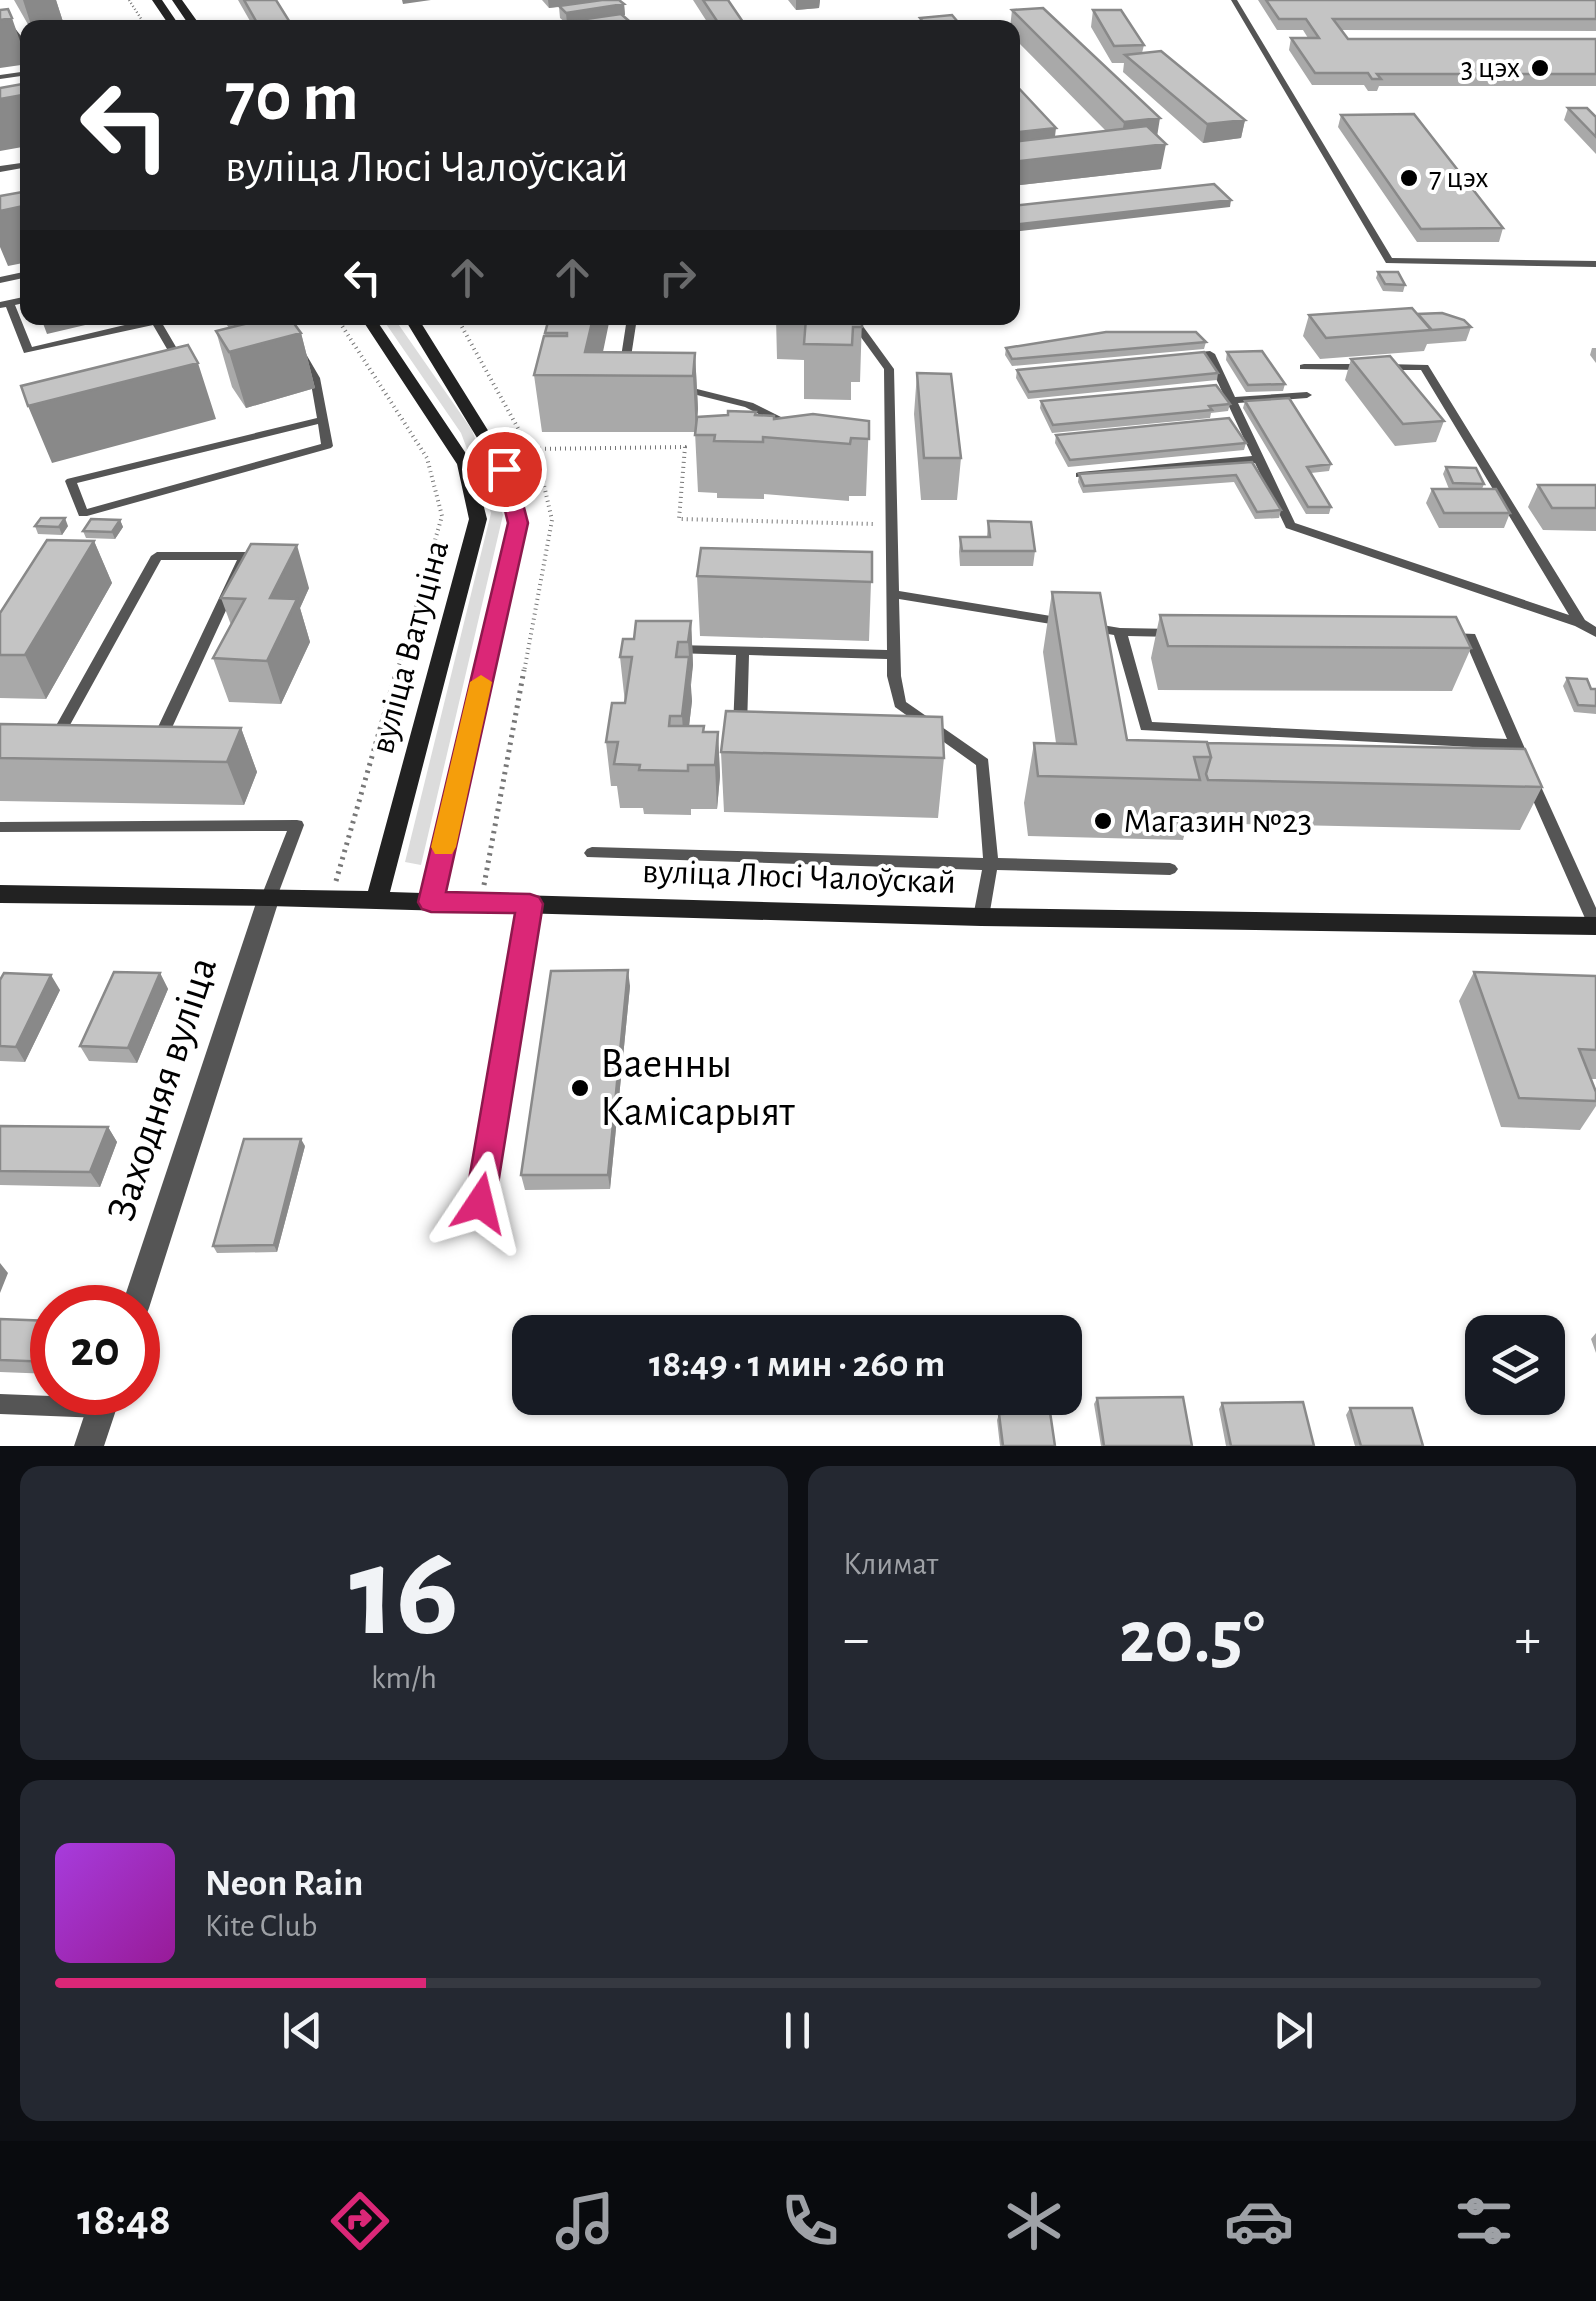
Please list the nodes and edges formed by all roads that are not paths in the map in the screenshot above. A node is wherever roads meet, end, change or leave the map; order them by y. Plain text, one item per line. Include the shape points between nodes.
1 (1234, 0) edge
2 (0, 11) edge
3 (20, 40) edge
4 (1596, 264) edge
5 (5, 304) edge
6 (131, 325) edge
7 (158, 325) edge
8 (373, 325) edge
9 (415, 325) edge
10 (631, 325) edge
11 (857, 325) edge
12 (296, 348) edge
13 (1174, 358) edge
14 (1304, 367) dead end
15 (185, 372) edge
16 (633, 376) edge
17 (1224, 385) junction
18 (662, 386) edge
19 (1206, 387) edge
20 (1307, 395) dead end
21 (1232, 400) junction
22 (322, 420) junction
23 (1241, 420) junction
24 (1221, 422) edge
25 (798, 424) edge
26 (872, 435) edge
27 (890, 438) junction
28 (1259, 459) junction
29 (1080, 475) edge
30 (893, 594) junction
31 (1580, 622) junction
32 (1120, 632) junction
33 (1198, 633) edge
34 (1596, 633) edge
35 (1431, 637) edge
36 (654, 649) edge
37 (742, 651) junction
38 (894, 655) junction
39 (40, 732) edge
40 (60, 732) junction
41 (77, 732) edge
42 (129, 732) edge
43 (739, 737) edge
44 (1515, 744) junction
45 (0, 827) edge
46 (592, 853) dead end
47 (991, 864) junction
48 (1170, 868) dead end
49 (0, 894) edge
50 (270, 897) junction
51 (377, 900) junction
52 (431, 902) junction
53 (530, 904) junction
54 (981, 917) junction
55 (1596, 925) edge
56 (480, 1203) dead end
57 (143, 1285) edge
58 (30, 1403) edge
59 (0, 1404) edge
60 (100, 1415) edge
61 (89, 1446) edge

1 - 4 lane via 1389,261
2 - 3 lane
5 - 6 lane via 28,351
7 - 15 lane
8 - 51 street, вуліца Ватуціна via 465,464 478,519
9 - 52 street via 504,469 518,523
10 - 16 lane via 622,369
11 - 27 lane via 888,369
12 - 22 lane via 315,378
13 - 17 lane via 1210,354
14 - 31 lane via 1424,367
17 - 19 lane
17 - 21 lane
18 - 25 lane via 697,390
20 - 21 lane
21 - 23 lane
22 - 22 lane via 327,446 83,514 71,481
23 - 24 lane
23 - 28 lane
26 - 27 lane
27 - 30 lane
28 - 29 lane
28 - 31 lane via 1290,525
30 - 32 lane
30 - 38 lane
31 - 34 lane
32 - 33 lane
32 - 44 lane via 1146,727
35 - 44 lane via 1470,637
36 - 37 lane
37 - 38 lane
37 - 43 lane
38 - 47 lane via 900,704 983,763
39 - 40 lane
40 - 41 lane
40 - 42 lane via 156,556 245,556 164,732
44 - 55 lane
45 - 50 lane via 297,825
46 - 47 lane
47 - 48 lane
47 - 54 lane
49 - 50 street, вуліца Люсі Чалоўскай
50 - 51 street, вуліца Люсі Чалоўскай
50 - 57 street, Заходняя вуліца
51 - 52 street, вуліца Люсі Чалоўскай
52 - 53 street, вуліца Люсі Чалоўскай
53 - 54 street, вуліца Люсі Чалоўскай
53 - 56 lane
54 - 55 street, вуліца Люсі Чалоўскай
58 - 59 lane
60 - 61 street

